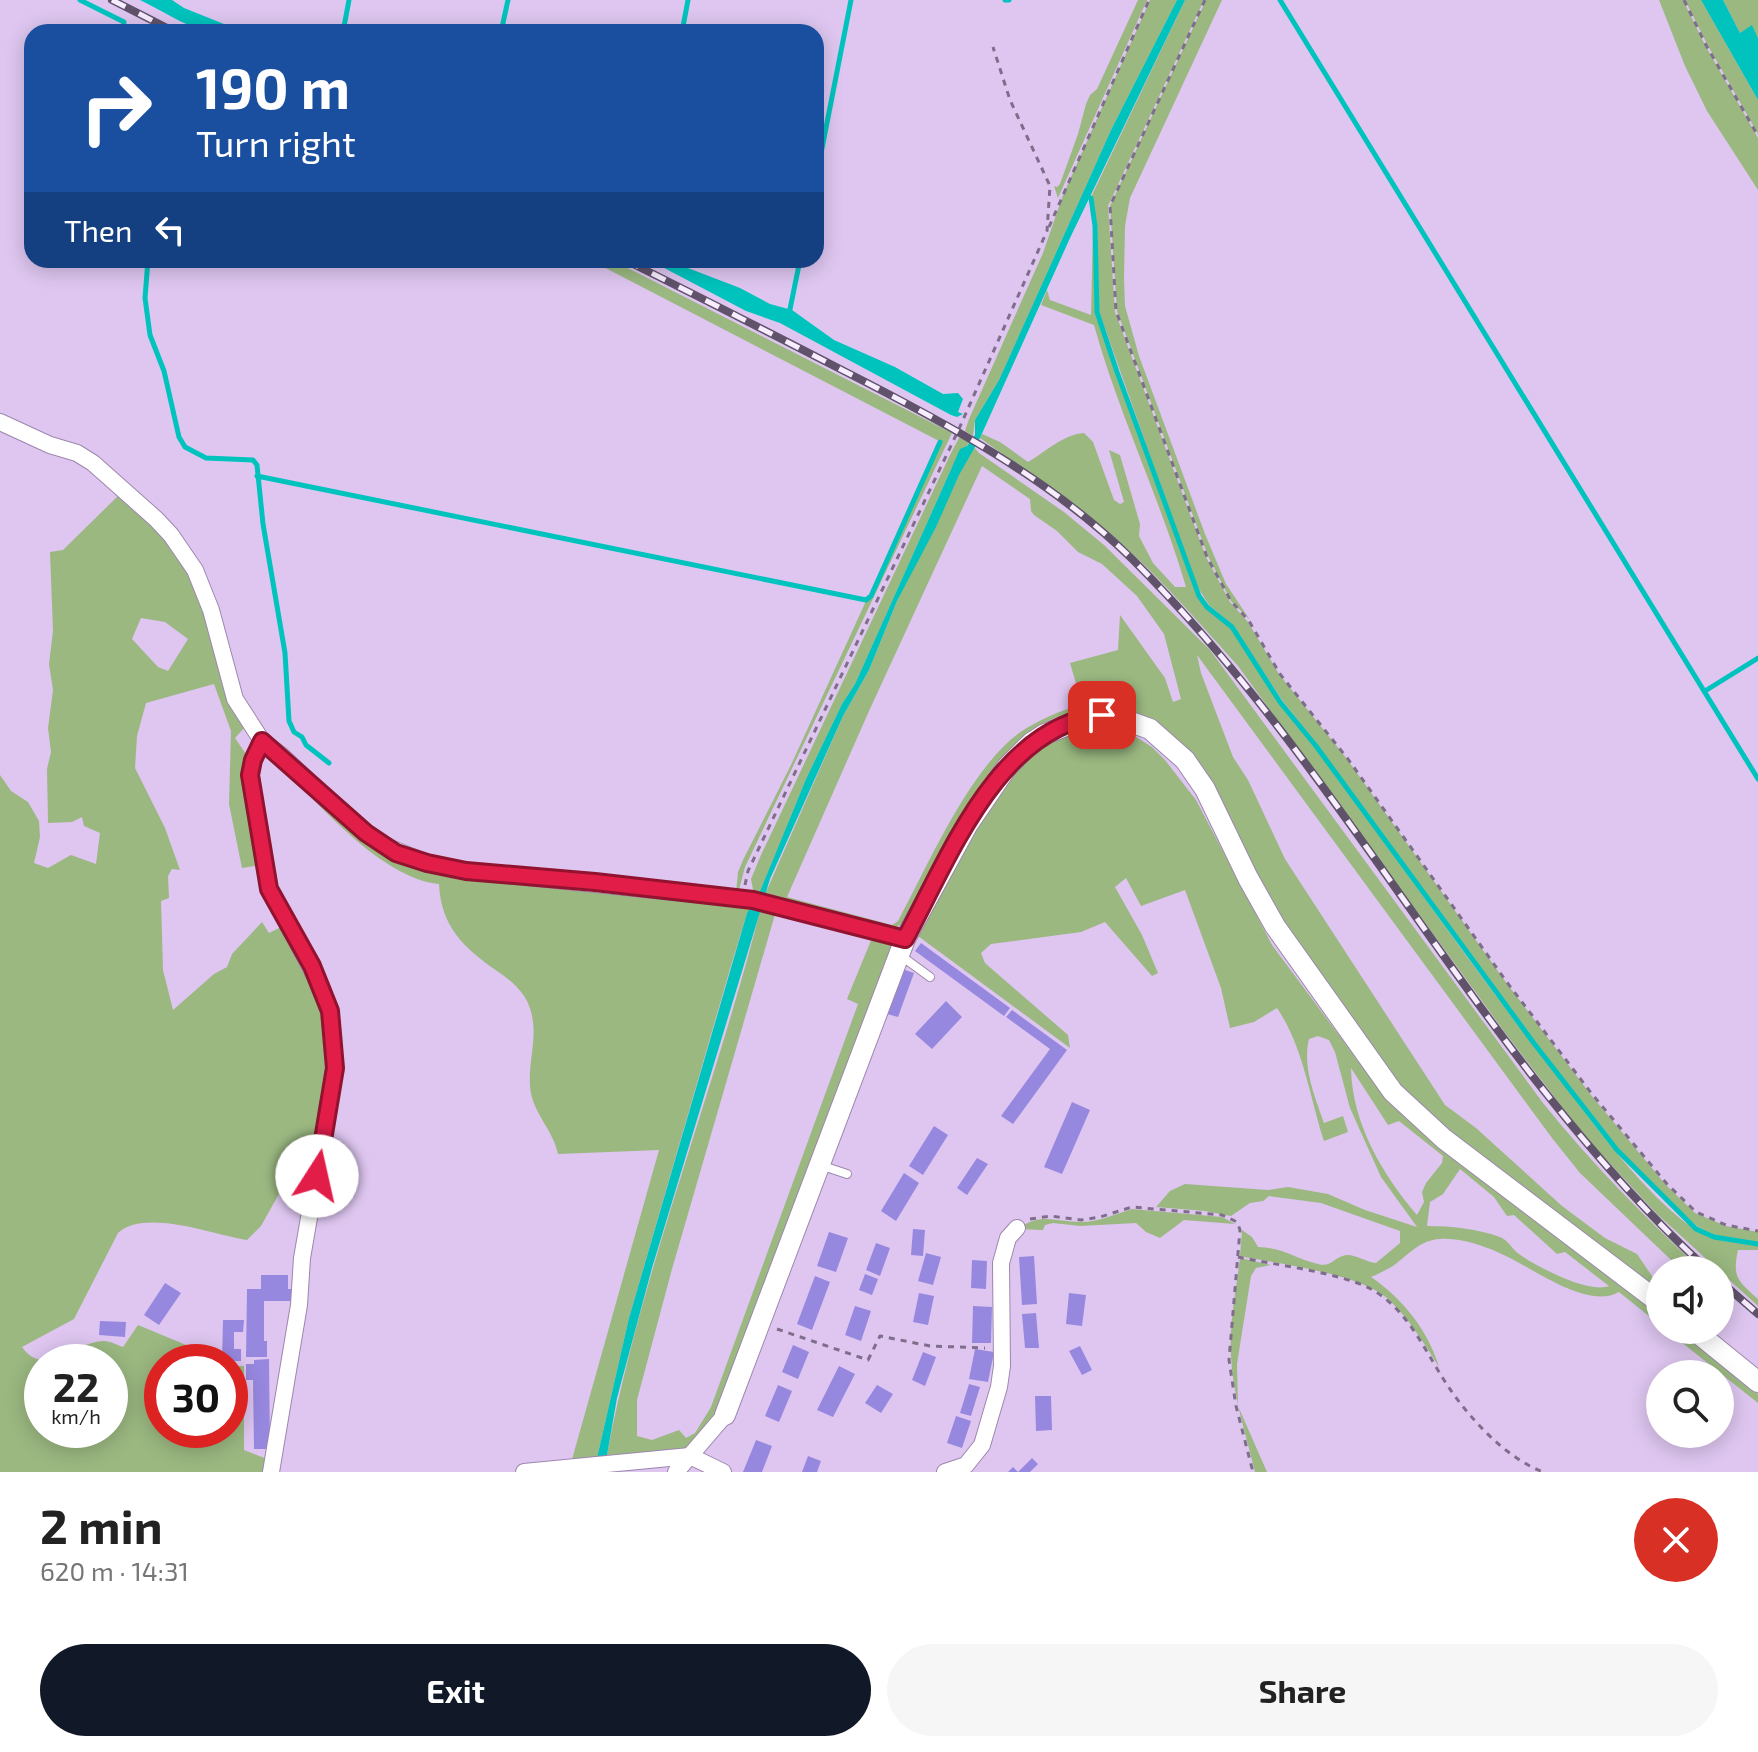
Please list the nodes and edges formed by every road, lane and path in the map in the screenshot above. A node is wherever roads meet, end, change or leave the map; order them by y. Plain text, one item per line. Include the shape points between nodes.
1 (1149, 0) edge
2 (1205, 0) edge
3 (1684, 0) edge
4 (993, 47) dead end
5 (1758, 136) edge
6 (1047, 231) junction
7 (0, 422) edge
8 (262, 741) junction
9 (755, 901) junction
10 (902, 946) junction
11 (930, 977) dead end
12 (820, 1165) junction
13 (847, 1174) dead end
14 (1017, 1228) joint
15 (1758, 1231) edge
16 (1238, 1257) junction
17 (1646, 1292) edge
18 (760, 1323) junction
19 (1711, 1344) edge
20 (1001, 1348) junction
21 (1758, 1382) edge
22 (725, 1415) joint
23 (690, 1456) junction
24 (271, 1472) edge
25 (524, 1472) edge
26 (676, 1472) edge
27 (723, 1472) edge
28 (945, 1472) edge
29 (1253, 1472) edge
30 (1543, 1472) edge

1 - 6 path
2 - 15 path via 1110,206 1116,311 1217,578 1280,674 1592,1094 1682,1201 1709,1219
3 - 5 path
4 - 6 path via 1010,100 1050,186
6 - 9 path via 952,445 748,871
7 - 8 street via 93,463 171,535 202,587 235,699
8 - 9 street via 396,853 466,871
8 - 24 street via 250,775 269,889 322,989 330,1011 335,1068
9 - 10 street
10 - 11 lane
10 - 12 street
10 - 17 street via 984,799 1031,743 1089,717 1117,717 1150,729 1195,774 1275,926 1393,1092 1455,1147
12 - 13 lane
12 - 18 street
14 - 16 path via 1029,1219 1081,1220 1132,1207 1204,1212 1237,1222
14 - 20 street via 1008,1238 1001,1263
16 - 29 path via 1229,1360
16 - 30 path via 1345,1280 1386,1299 1470,1415 1507,1450
18 - 20 path via 868,1360 880,1336 930,1346
18 - 22 street
19 - 21 street
20 - 28 street via 999,1387 982,1445 966,1465
22 - 23 street
23 - 25 street
23 - 26 street
23 - 27 street

